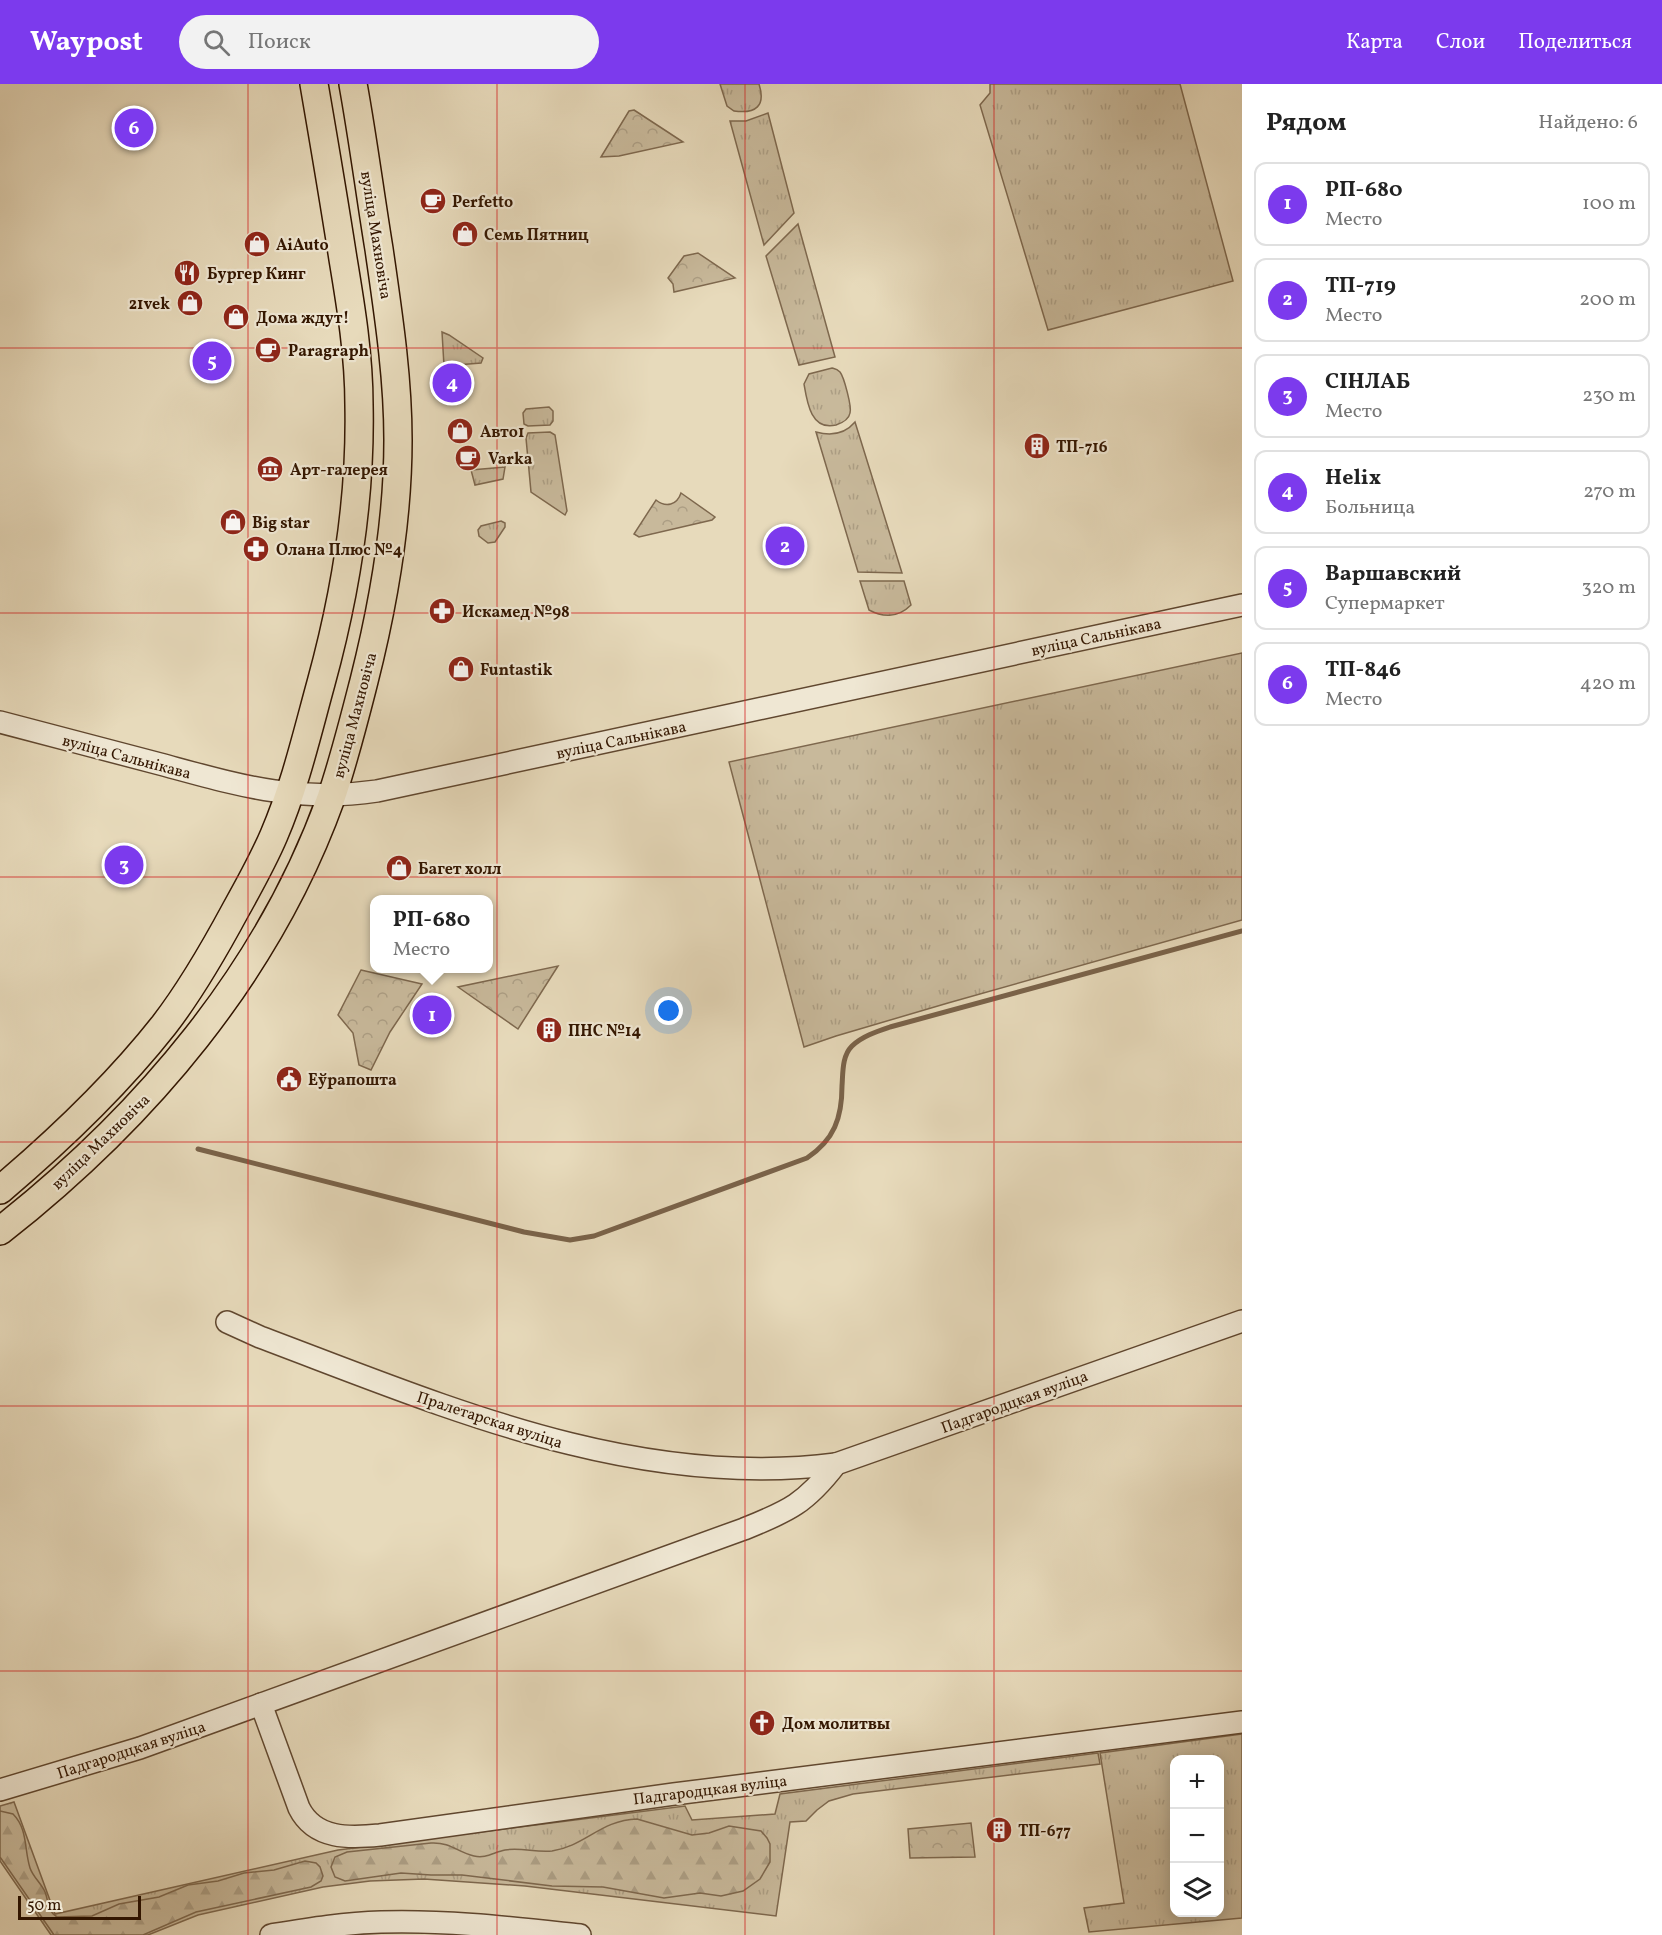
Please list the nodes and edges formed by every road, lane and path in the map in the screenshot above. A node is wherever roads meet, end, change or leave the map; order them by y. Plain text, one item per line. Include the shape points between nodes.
1 (314, 84) edge
2 (353, 84) edge
3 (1242, 605) edge
4 (0, 722) edge
5 (289, 794) junction
6 (332, 796) junction
7 (0, 1190) edge
8 (0, 1231) edge
9 (1242, 1321) edge
10 (227, 1322) dead end
11 (836, 1464) junction
12 (261, 1704) junction
13 (1242, 1722) edge
14 (0, 1790) edge
15 (271, 1935) edge
16 (580, 1935) edge

1 - 5 main road, вуліца Махновіча via 353,325 359,461 341,604
2 - 6 main road, вуліца Махновіча via 390,322 397,401 397,476 378,621
3 - 6 street, вуліца Сальнікава via 377,791
4 - 5 street, вуліца Сальнікава via 248,787
5 - 6 street, вуліца Сальнікава
5 - 7 main road, вуліца Махновіча via 271,842 240,903 166,1022 104,1094
6 - 8 main road, вуліца Махновіча via 274,921 237,983 198,1036 108,1137
9 - 11 street, Падгародцкая вуліца
10 - 11 street, Пралетарская вуліца via 479,1418 571,1445 646,1459 716,1466 799,1469
11 - 12 street, Падгародцкая вуліца via 810,1495 778,1515
12 - 13 street, Падгародцкая вуліца via 306,1820 322,1831 351,1837
12 - 14 street, Падгародцкая вуліца via 124,1754
15 - 16 street via 349,1924 408,1922

